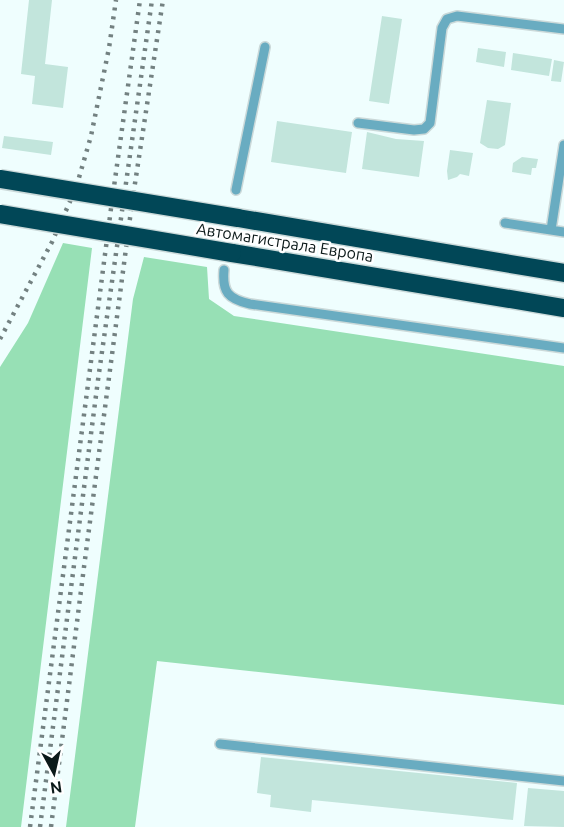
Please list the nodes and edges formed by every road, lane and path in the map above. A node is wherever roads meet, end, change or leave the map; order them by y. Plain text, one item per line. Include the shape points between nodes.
1 (564, 29) edge
2 (265, 47) dead end
3 (358, 123) dead end
4 (564, 145) edge
5 (562, 177) edge
6 (0, 179) edge
7 (236, 190) dead end
8 (0, 214) edge
9 (505, 223) dead end
10 (551, 230) junction
11 (564, 232) edge
12 (224, 270) dead end
13 (564, 273) edge
14 (564, 308) edge
15 (564, 348) edge
16 (220, 744) dead end
17 (564, 781) edge

1 - 3 lane via 458,16 447,19 442,28 430,123 424,129 414,130
2 - 7 lane
4 - 5 lane
5 - 10 lane
6 - 13 highway, Автомагистрала Европа, bridge
8 - 14 highway, Автомагистрала Европа, bridge
9 - 10 lane
10 - 11 lane
12 - 15 lane via 225,290 240,302
16 - 17 lane

